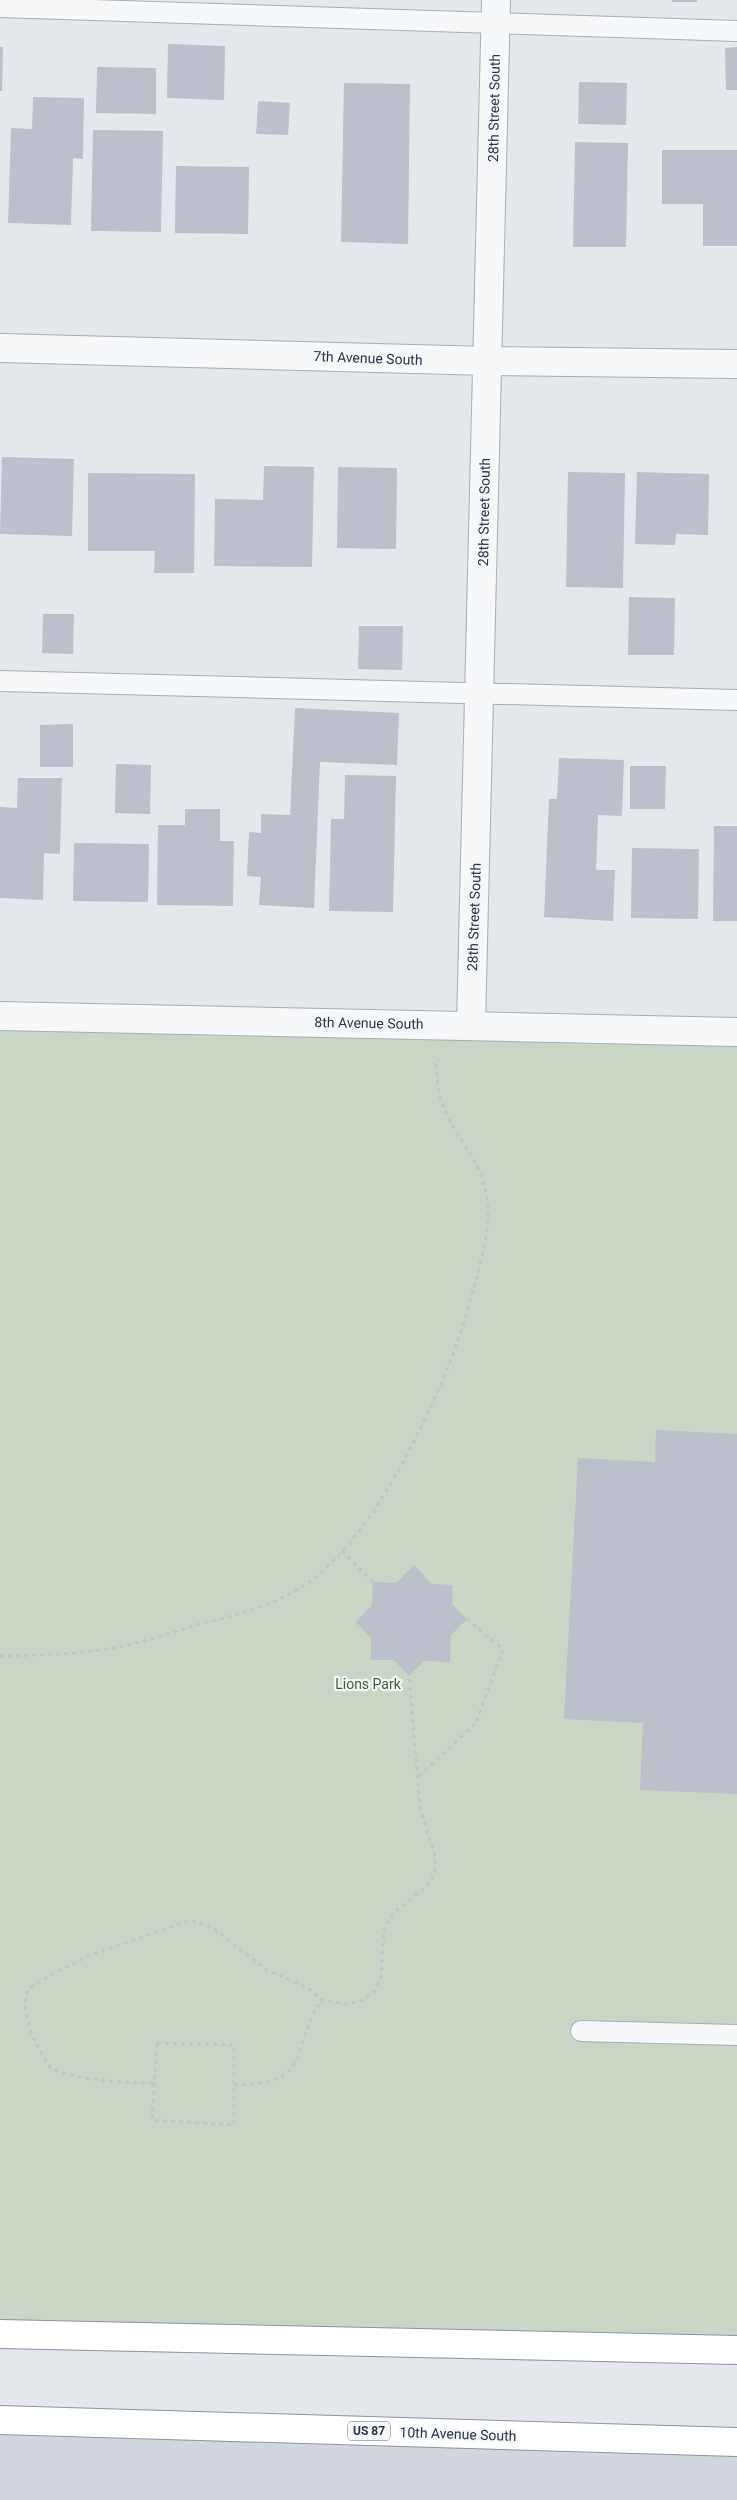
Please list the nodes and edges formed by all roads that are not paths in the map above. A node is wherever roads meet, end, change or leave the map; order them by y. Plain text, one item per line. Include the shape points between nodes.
1 (0, 6) edge
2 (496, 12) edge
3 (737, 30) edge
4 (0, 348) edge
5 (488, 361) junction
6 (737, 364) edge
7 (0, 681) edge
8 (480, 694) junction
9 (737, 700) edge
10 (0, 1016) edge
11 (471, 1025) junction
12 (737, 1032) edge
13 (581, 2031) dead end
14 (737, 2035) edge
15 (0, 2334) edge
16 (737, 2350) edge
17 (0, 2420) edge
18 (737, 2442) edge

1 - 2 lane
2 - 3 lane
2 - 5 street, 28th Street South
4 - 5 street, 7th Avenue South
5 - 6 street, 7th Avenue South
5 - 8 street, 28th Street South
7 - 8 lane
8 - 9 lane
8 - 11 street, 28th Street South
10 - 11 street, 8th Avenue South
11 - 12 street, 8th Avenue South
13 - 14 lane
15 - 16 highway
17 - 18 highway, 10th Avenue South / US 87

